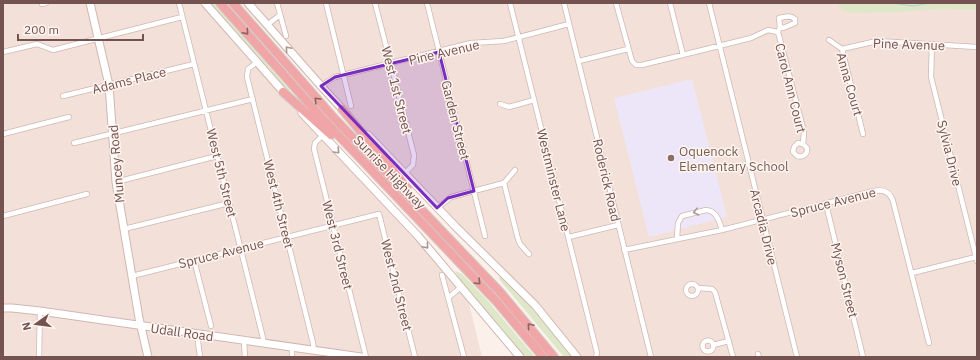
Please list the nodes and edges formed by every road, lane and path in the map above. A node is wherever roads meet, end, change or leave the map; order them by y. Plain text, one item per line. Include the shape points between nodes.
1 (90, 3) edge
2 (179, 3) edge
3 (205, 3) edge
4 (220, 3) edge
5 (233, 3) edge
6 (248, 3) edge
7 (277, 3) edge
8 (326, 3) edge
9 (375, 3) edge
10 (427, 3) edge
11 (510, 3) edge
12 (564, 3) edge
13 (616, 3) edge
14 (670, 3) edge
15 (709, 3) edge
16 (280, 14) junction
17 (182, 17) junction
18 (569, 24) junction
19 (267, 25) junction
20 (286, 36) dead end
21 (518, 38) junction
22 (99, 39) junction
23 (829, 40) dead end
24 (932, 44) junction
25 (720, 46) junction
26 (977, 47) edge
27 (628, 49) junction
28 (842, 49) junction
29 (3, 52) edge
30 (439, 52) junction
31 (684, 55) junction
32 (257, 62) junction
33 (579, 62) junction
34 (194, 64) junction
35 (390, 64) junction
36 (344, 75) junction
37 (109, 85) junction
38 (321, 86) junction
39 (283, 92) junction
40 (63, 96) dead end
41 (253, 99) junction
42 (534, 100) junction
43 (500, 104) dead end
44 (351, 106) dead end
45 (342, 109) junction
46 (206, 110) junction
47 (69, 117) dead end
48 (113, 133) junction
49 (3, 134) edge
50 (863, 134) dead end
51 (322, 136) junction
52 (74, 143) dead end
53 (803, 144) dead end
54 (217, 156) junction
55 (362, 161) junction
56 (515, 170) dead end
57 (405, 173) junction
58 (116, 182) junction
59 (504, 183) junction
60 (474, 191) junction
61 (87, 194) dead end
62 (229, 203) junction
63 (826, 204) junction
64 (437, 208) junction
65 (379, 214) joint
66 (3, 216) edge
67 (431, 219) junction
68 (762, 220) junction
69 (333, 225) junction
70 (618, 225) junction
71 (124, 229) junction
72 (722, 230) junction
73 (485, 236) dead end
74 (287, 237) junction
75 (568, 237) junction
76 (677, 238) junction
77 (240, 248) junction
78 (624, 250) junction
79 (529, 254) dead end
80 (976, 259) edge
81 (194, 260) junction
82 (912, 272) junction
83 (442, 275) dead end
84 (132, 276) junction
85 (461, 287) junction
86 (698, 288) dead end
87 (449, 297) junction
88 (3, 308) edge
89 (40, 311) junction
90 (141, 326) junction
91 (211, 326) dead end
92 (197, 334) junction
93 (244, 340) junction
94 (729, 341) junction
95 (263, 343) junction
96 (929, 343) dead end
97 (713, 345) dead end
98 (292, 347) junction
99 (314, 350) junction
100 (339, 355) edge
101 (518, 356) edge
102 (39, 357) edge
103 (148, 357) edge
104 (200, 357) edge
105 (246, 357) edge
106 (292, 357) edge
107 (361, 357) edge
108 (366, 357) edge
109 (415, 357) edge
110 (464, 357) edge
111 (543, 357) edge
112 (554, 357) edge
113 (577, 357) edge
114 (596, 357) edge
115 (651, 357) edge
116 (733, 357) edge
117 (797, 357) edge
118 (863, 357) edge

1 - 22 main road, Muncey Road
2 - 17 street, West 5th Street
3 - 32 main road, Sunrise Highway
4 -> 55 highway, Sunrise Highway
67 -> 5 highway, Sunrise Highway via 328,111
6 - 19 main road, Sunrise Highway
7 - 16 street
8 - 36 street
9 - 35 street, West 1st Street
10 - 30 street, Garden Street
11 - 21 street, Westminster Lane
12 - 18 street, Roderick Road
13 - 27 street
14 - 31 street
15 - 25 street, Arcadia Drive
16 - 19 street
16 - 20 street
17 - 22 street
17 - 34 street, West 5th Street
18 - 21 street, Pine Avenue
18 - 33 street, Roderick Road
38 -> 19 main road, Sunrise Highway
21 - 30 street, Pine Avenue via 471,44
21 - 42 street, Westminster Lane
22 - 29 street via 53,50 37,44
22 - 37 main road, Muncey Road
23 - 28 street, Anna Court
24 - 26 street, Pine Avenue
24 - 28 street, Pine Avenue via 877,41
24 - 80 street, Sylvia Drive via 931,77
25 - 31 street
25 - 53 street, Carol Ann Court via 751,38 768,30 779,30 804,132
25 - 68 street, Arcadia Drive
27 - 31 street via 632,62 636,65
27 - 33 street
28 - 50 street, Anna Court
30 - 35 street, Pine Avenue
30 - 60 street, Garden Street
32 - 39 main road, Sunrise Highway
32 - 41 street, West 4th Street via 247,72
33 - 70 street, Roderick Road
34 - 37 street, Adams Place
34 - 46 street, West 5th Street
35 - 36 street, Pine Avenue
35 - 57 street, West 1st Street via 414,158 413,165
36 - 38 street, Pine Avenue via 333,78
36 - 44 street
37 - 40 street, Adams Place
37 - 48 main road, Muncey Road
38 - 45 main road, Sunrise Highway
39 - 51 main road, Sunrise Highway
39 - 55 highway
41 - 46 street
41 - 74 street, West 4th Street
42 - 43 street via 509,107
42 - 75 street, Westminster Lane
45 - 57 main road, Sunrise Highway
45 - 67 highway
46 - 48 street
46 - 54 street, West 5th Street
47 - 49 street
48 - 52 street
48 - 58 main road, Muncey Road
51 - 69 street, West 3rd Street via 314,147
51 -> 85 main road, Sunrise Highway via 413,231
54 - 58 street
54 - 62 street, West 5th Street
55 -> 111 highway, Sunrise Highway via 490,294
56 - 59 street
57 - 64 main road, Sunrise Highway
58 - 71 main road, Muncey Road
59 - 60 street
59 - 79 street via 518,239
60 - 64 street via 448,198
60 - 73 street, Garden Street
61 - 66 street
62 - 71 street
62 - 77 street, West 5th Street
63 - 68 street, Spruce Avenue
63 - 82 street, Spruce Avenue via 880,190 888,193 894,201
63 - 118 street, Myson Street
64 - 113 main road, Sunrise Highway via 535,305
65 - 69 street, Spruce Avenue
65 - 109 street, West 2nd Street
112 -> 67 highway, Sunrise Highway via 511,304
68 - 72 street, Spruce Avenue
68 - 117 street, Arcadia Drive
69 - 74 street, Spruce Avenue
69 - 108 street, West 3rd Street
70 - 75 street
70 - 78 street, Roderick Road
71 - 84 main road, Muncey Road
72 - 76 street, Spruce Avenue
72 -> 76 street via 716,214 706,210 682,216 678,222
74 - 77 street, Spruce Avenue
74 - 99 street, West 4th Street
75 - 114 street, Westminster Lane
76 - 78 street, Spruce Avenue
77 - 81 street, Spruce Avenue
77 - 95 street, West 5th Street
78 - 115 street, Roderick Road
80 - 82 street
81 - 84 street, Spruce Avenue
81 - 91 street
82 - 96 street, Spruce Avenue
83 - 87 street
84 - 90 main road, Muncey Road
85 - 87 street
85 - 101 main road, Sunrise Highway
86 - 94 street via 712,289 716,292
87 - 110 street
88 - 89 main road, Udall Road
89 - 90 main road, Udall Road
89 - 102 street
90 - 92 main road, Udall Road
90 - 103 main road, Muncey Road
92 - 93 main road, Udall Road
92 - 104 street
93 - 95 main road, Udall Road
93 - 105 street
94 - 97 street
94 - 116 street
95 - 98 main road, Udall Road
98 - 99 main road, Udall Road
98 - 106 street
99 - 100 main road, Udall Road
100 - 107 main road, Udall Road

